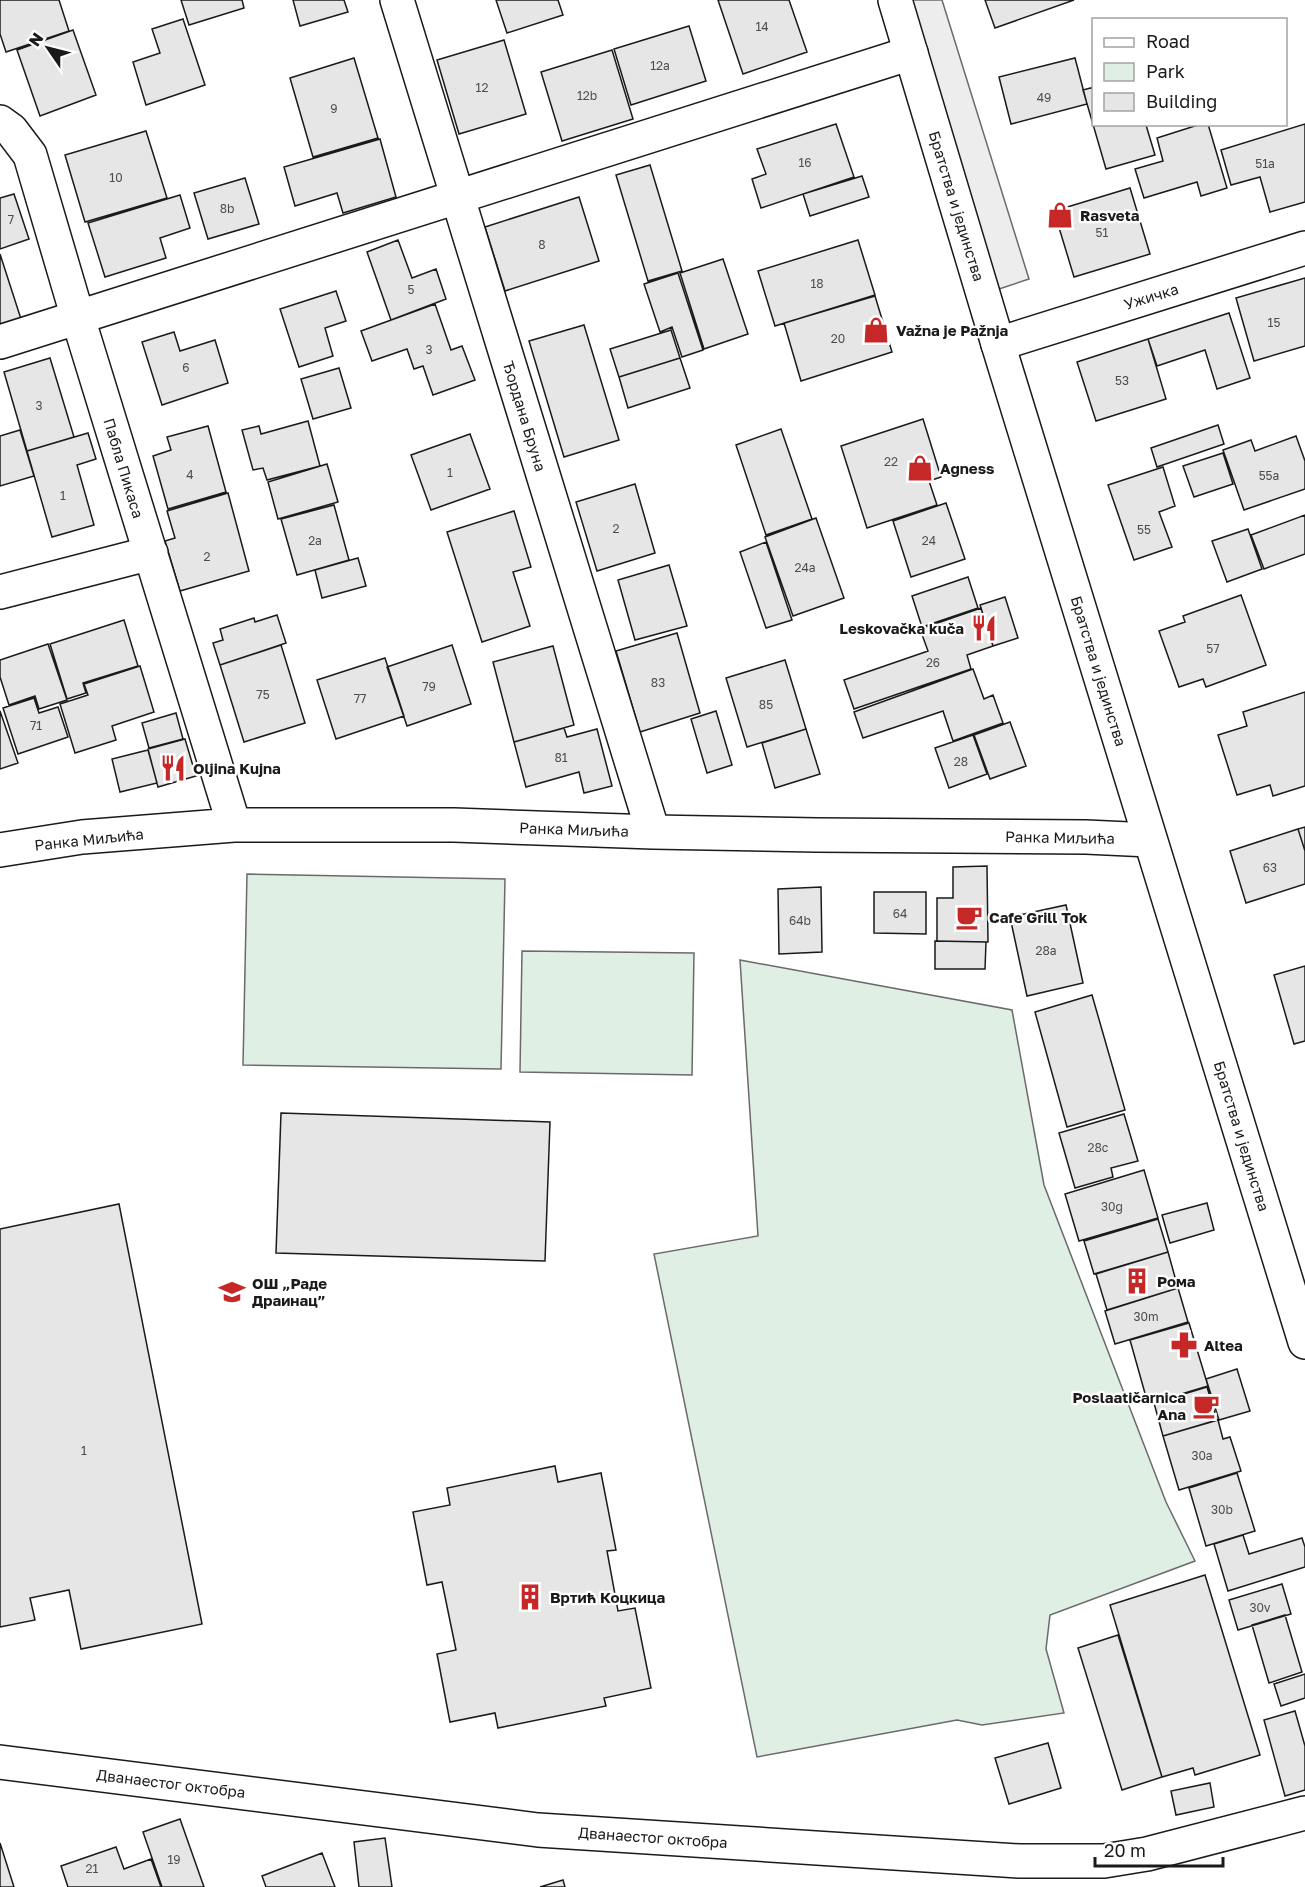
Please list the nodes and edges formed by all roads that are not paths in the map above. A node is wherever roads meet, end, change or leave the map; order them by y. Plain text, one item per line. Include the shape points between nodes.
1 (397, 0) edge
2 (895, 0) edge
3 (911, 53) junction
4 (0, 122) edge
5 (458, 198) junction
6 (1305, 248) edge
7 (78, 318) junction
8 (0, 342) edge
9 (998, 344) junction
10 (151, 553) junction
11 (0, 592) edge
12 (234, 825) junction
13 (653, 832) junction
14 (1150, 840) junction
15 (0, 850) edge
16 (1305, 1342) edge
17 (0, 1762) edge
18 (1305, 1813) edge

1 - 5 street, Ђордана Бруна
2 - 3 street, Братства и јединства
3 - 5 street
3 - 9 street, Братства и јединства
4 - 7 street, Пабла Пикаса via 30,155
5 - 7 street
5 - 13 street, Ђордана Бруна
6 - 9 street, Ужичка
7 - 8 street
7 - 10 street, Пабла Пикаса
9 - 14 street, Братства и јединства
10 - 11 street
10 - 12 street, Пабла Пикаса
12 - 13 street, Ранка Миљића via 454,825
12 - 15 street, Ранка Миљића via 82,837
13 - 14 street, Ранка Миљића
14 - 16 street, Братства и јединства
17 - 18 street, Дванаестог октобра via 538,1830 1019,1861 1104,1861 1136,1856

